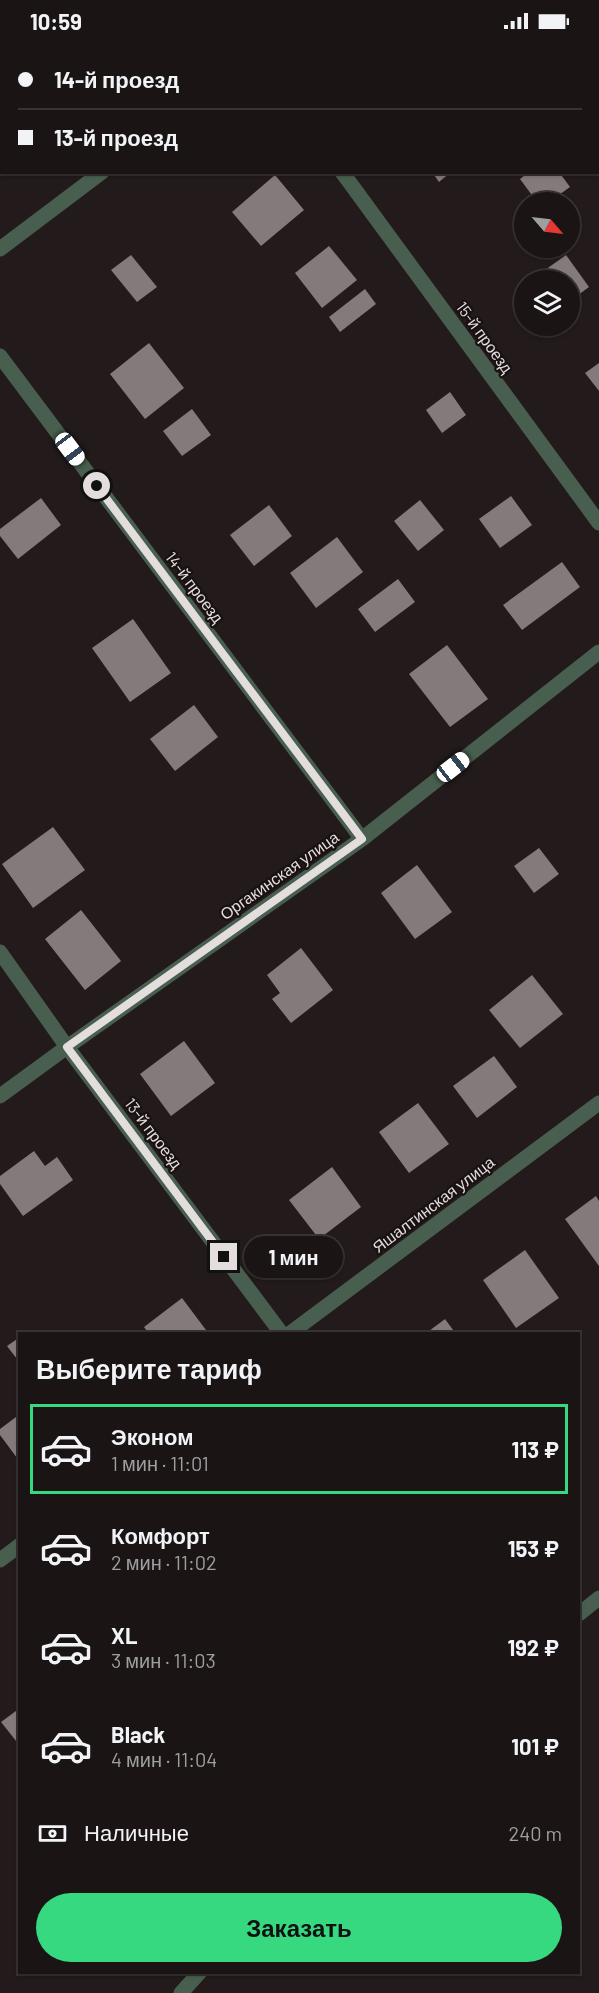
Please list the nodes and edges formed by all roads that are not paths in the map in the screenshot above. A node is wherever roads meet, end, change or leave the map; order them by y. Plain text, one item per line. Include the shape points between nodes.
1 (99, 174) edge
2 (343, 174) edge
3 (0, 249) edge
4 (0, 356) edge
5 (599, 523) edge
6 (599, 652) edge
7 (362, 839) junction
8 (0, 952) edge
9 (67, 1047) junction
10 (0, 1096) edge
11 (599, 1102) edge
12 (281, 1332) edge
13 (292, 1332) edge
14 (18, 1546) edge
15 (0, 1560) edge
16 (599, 1598) edge
17 (580, 1613) edge
18 (198, 1974) edge
19 (181, 1993) edge

1 - 3 street
2 - 5 street, 15-й проезд
4 - 7 street, 14-й проезд
6 - 7 street, Оргакинская улица
7 - 9 street, Оргакинская улица
8 - 9 street, 13-й проезд
9 - 10 street, Оргакинская улица
9 - 12 street, 13-й проезд
11 - 13 street, Яшалтинская улица
14 - 15 street
16 - 17 street
18 - 19 street

